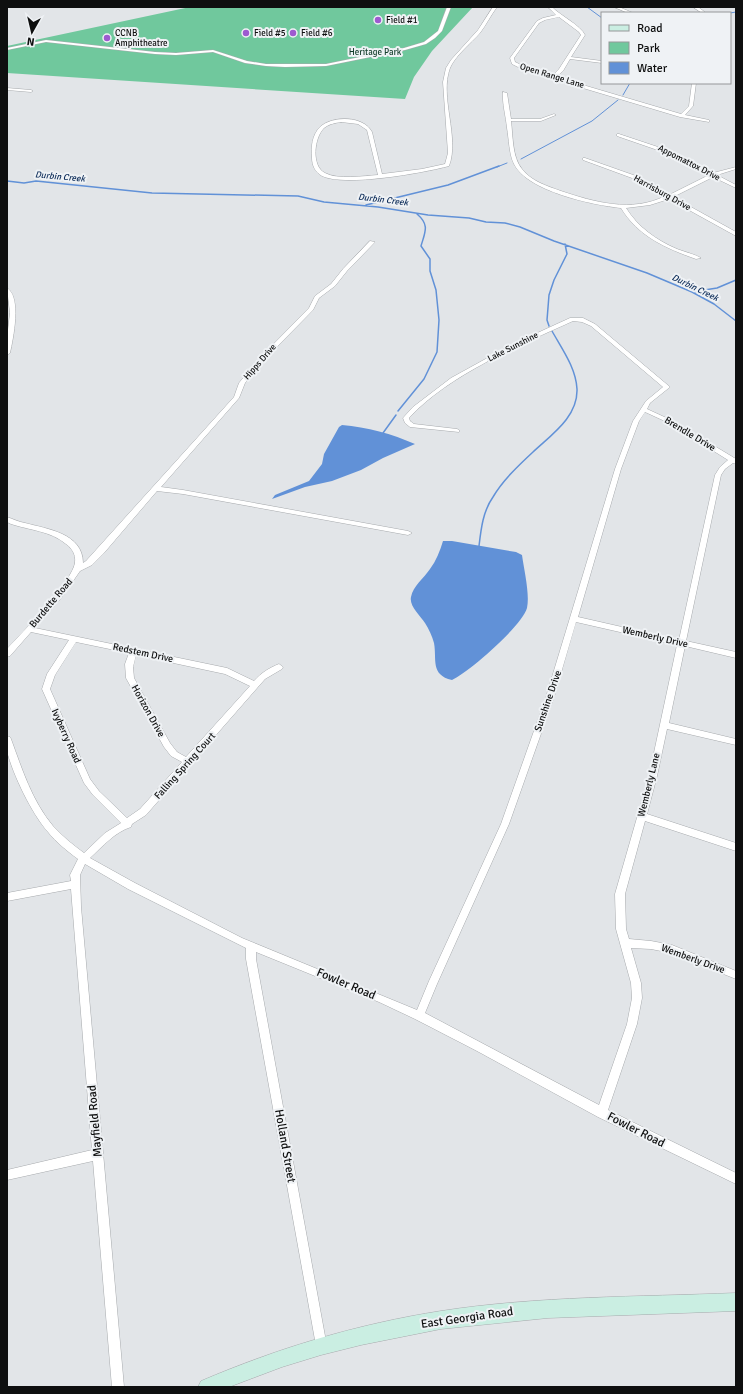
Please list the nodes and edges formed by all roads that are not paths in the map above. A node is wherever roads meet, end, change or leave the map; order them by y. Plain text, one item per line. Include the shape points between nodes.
1 (449, 7) edge
2 (496, 7) edge
3 (550, 7) edge
4 (616, 7) edge
5 (628, 12) edge
6 (559, 16) junction
7 (7, 49) edge
8 (569, 58) junction
9 (601, 62) edge
10 (553, 77) junction
11 (694, 84) edge
12 (7, 89) edge
13 (31, 92) dead end
14 (505, 93) dead end
15 (554, 115) dead end
16 (682, 116) junction
17 (509, 120) junction
18 (707, 121) dead end
19 (619, 135) dead end
20 (585, 159) dead end
21 (736, 168) edge
22 (712, 174) junction
23 (380, 175) junction
24 (736, 187) edge
25 (669, 196) junction
26 (622, 206) junction
27 (736, 234) edge
28 (372, 242) dead end
29 (698, 258) dead end
30 (7, 290) edge
31 (7, 353) edge
32 (667, 387) joint
33 (643, 409) junction
34 (457, 431) dead end
35 (735, 461) edge
36 (156, 489) junction
37 (7, 519) edge
38 (408, 533) dead end
39 (77, 569) junction
40 (574, 619) junction
41 (29, 629) junction
42 (74, 638) junction
43 (682, 643) junction
44 (134, 651) junction
45 (7, 654) edge
46 (736, 655) edge
47 (279, 667) dead end
48 (255, 685) junction
49 (664, 725) junction
50 (7, 740) edge
51 (736, 742) edge
52 (188, 762) junction
53 (642, 816) junction
54 (128, 824) junction
55 (736, 847) edge
56 (84, 858) junction
57 (75, 884) junction
58 (7, 897) edge
59 (625, 943) junction
60 (251, 946) junction
61 (736, 975) edge
62 (419, 1016) junction
63 (602, 1113) junction
64 (98, 1154) junction
65 (7, 1175) edge
66 (736, 1179) edge
67 (736, 1302) edge
68 (321, 1347) junction
69 (118, 1387) edge
70 (207, 1387) edge

1 - 7 street via 440,31 424,44 326,65 272,65 246,62 212,51 162,53 46,42
2 - 23 street via 448,68 445,82 450,153 447,165
3 - 6 street
4 - 5 street
6 - 8 street via 583,35
6 - 10 street, Open Range Lane via 538,22 512,58 513,64 517,66
8 - 9 street
8 - 10 street
10 - 16 street, Open Range Lane
11 - 16 street via 691,106
12 - 13 street
14 - 17 street
15 - 17 street via 541,120
16 - 18 street, Open Range Lane
17 - 26 street via 516,164 521,172 546,187 581,200
19 - 22 street, Appomattox Drive via 663,149
20 - 25 street, Harrisburg Drive via 634,177
21 - 22 street
22 - 24 street, Appomattox Drive
22 - 25 street
23 - 23 street via 332,178 319,172 314,166 313,144 322,127 344,120 368,127
25 - 26 street via 653,203
25 - 27 street, Harrisburg Drive
26 - 29 street via 631,221 648,235 671,248
28 - 36 street, Hipps Drive via 333,285 317,297 311,309 259,362 242,383 237,397
30 - 31 street via 14,311
32 - 33 street, Sunshine Drive
32 - 34 street, Lake Sunshine via 593,325 583,320 572,319 513,346 454,379 415,408 406,418 412,426
33 - 35 street, Brendle Drive via 671,422
33 - 40 street, Sunshine Drive via 623,454
35 - 43 street, Wemberly Lane via 722,468 718,475
36 - 38 street
36 - 39 street, Hipps Drive via 96,557 89,564
37 - 39 street, Burdette Road via 50,532 69,541 78,557
39 - 41 street, Burdette Road via 71,580
40 - 43 street, Wemberly Drive
40 - 62 street, Sunshine Drive via 550,697 505,824
41 - 42 street, Redstem Drive
41 - 45 street, Burdette Road
42 - 44 street, Redstem Drive
42 - 54 street, Ivyberry Road via 51,674 46,689 87,781
43 - 46 street, Wemberly Drive
43 - 49 street, Wemberly Lane
44 - 48 street, Redstem Drive via 227,671
44 - 52 street, Horizon Drive via 128,664 130,678 167,746 174,754
47 - 48 street, Falling Spring Court via 267,673
48 - 52 street, Falling Spring Court
49 - 51 street
49 - 53 street, Wemberly Lane
50 - 56 street, Fowler Road via 26,788 44,820 59,839
52 - 54 street, Falling Spring Court via 143,812
53 - 55 street
53 - 59 street, Wemberly Lane via 620,894 620,919
54 - 56 street, Falling Spring Court via 108,836
56 - 57 street, Mayfield Road via 79,864
56 - 60 street, Fowler Road via 117,879
57 - 58 street
57 - 64 street, Mayfield Road
59 - 61 street, Wemberly Drive via 672,949
59 - 63 street, Wemberly Lane via 636,983 637,998 632,1024
60 - 62 street, Fowler Road
60 - 68 street, Holland Street via 251,959
62 - 63 street, Fowler Road
63 - 66 street, Fowler Road
64 - 65 street
64 - 69 street, Mayfield Road
67 - 68 main road, East Georgia Road via 520,1311 449,1319 387,1330
68 - 70 main road, East Georgia Road

